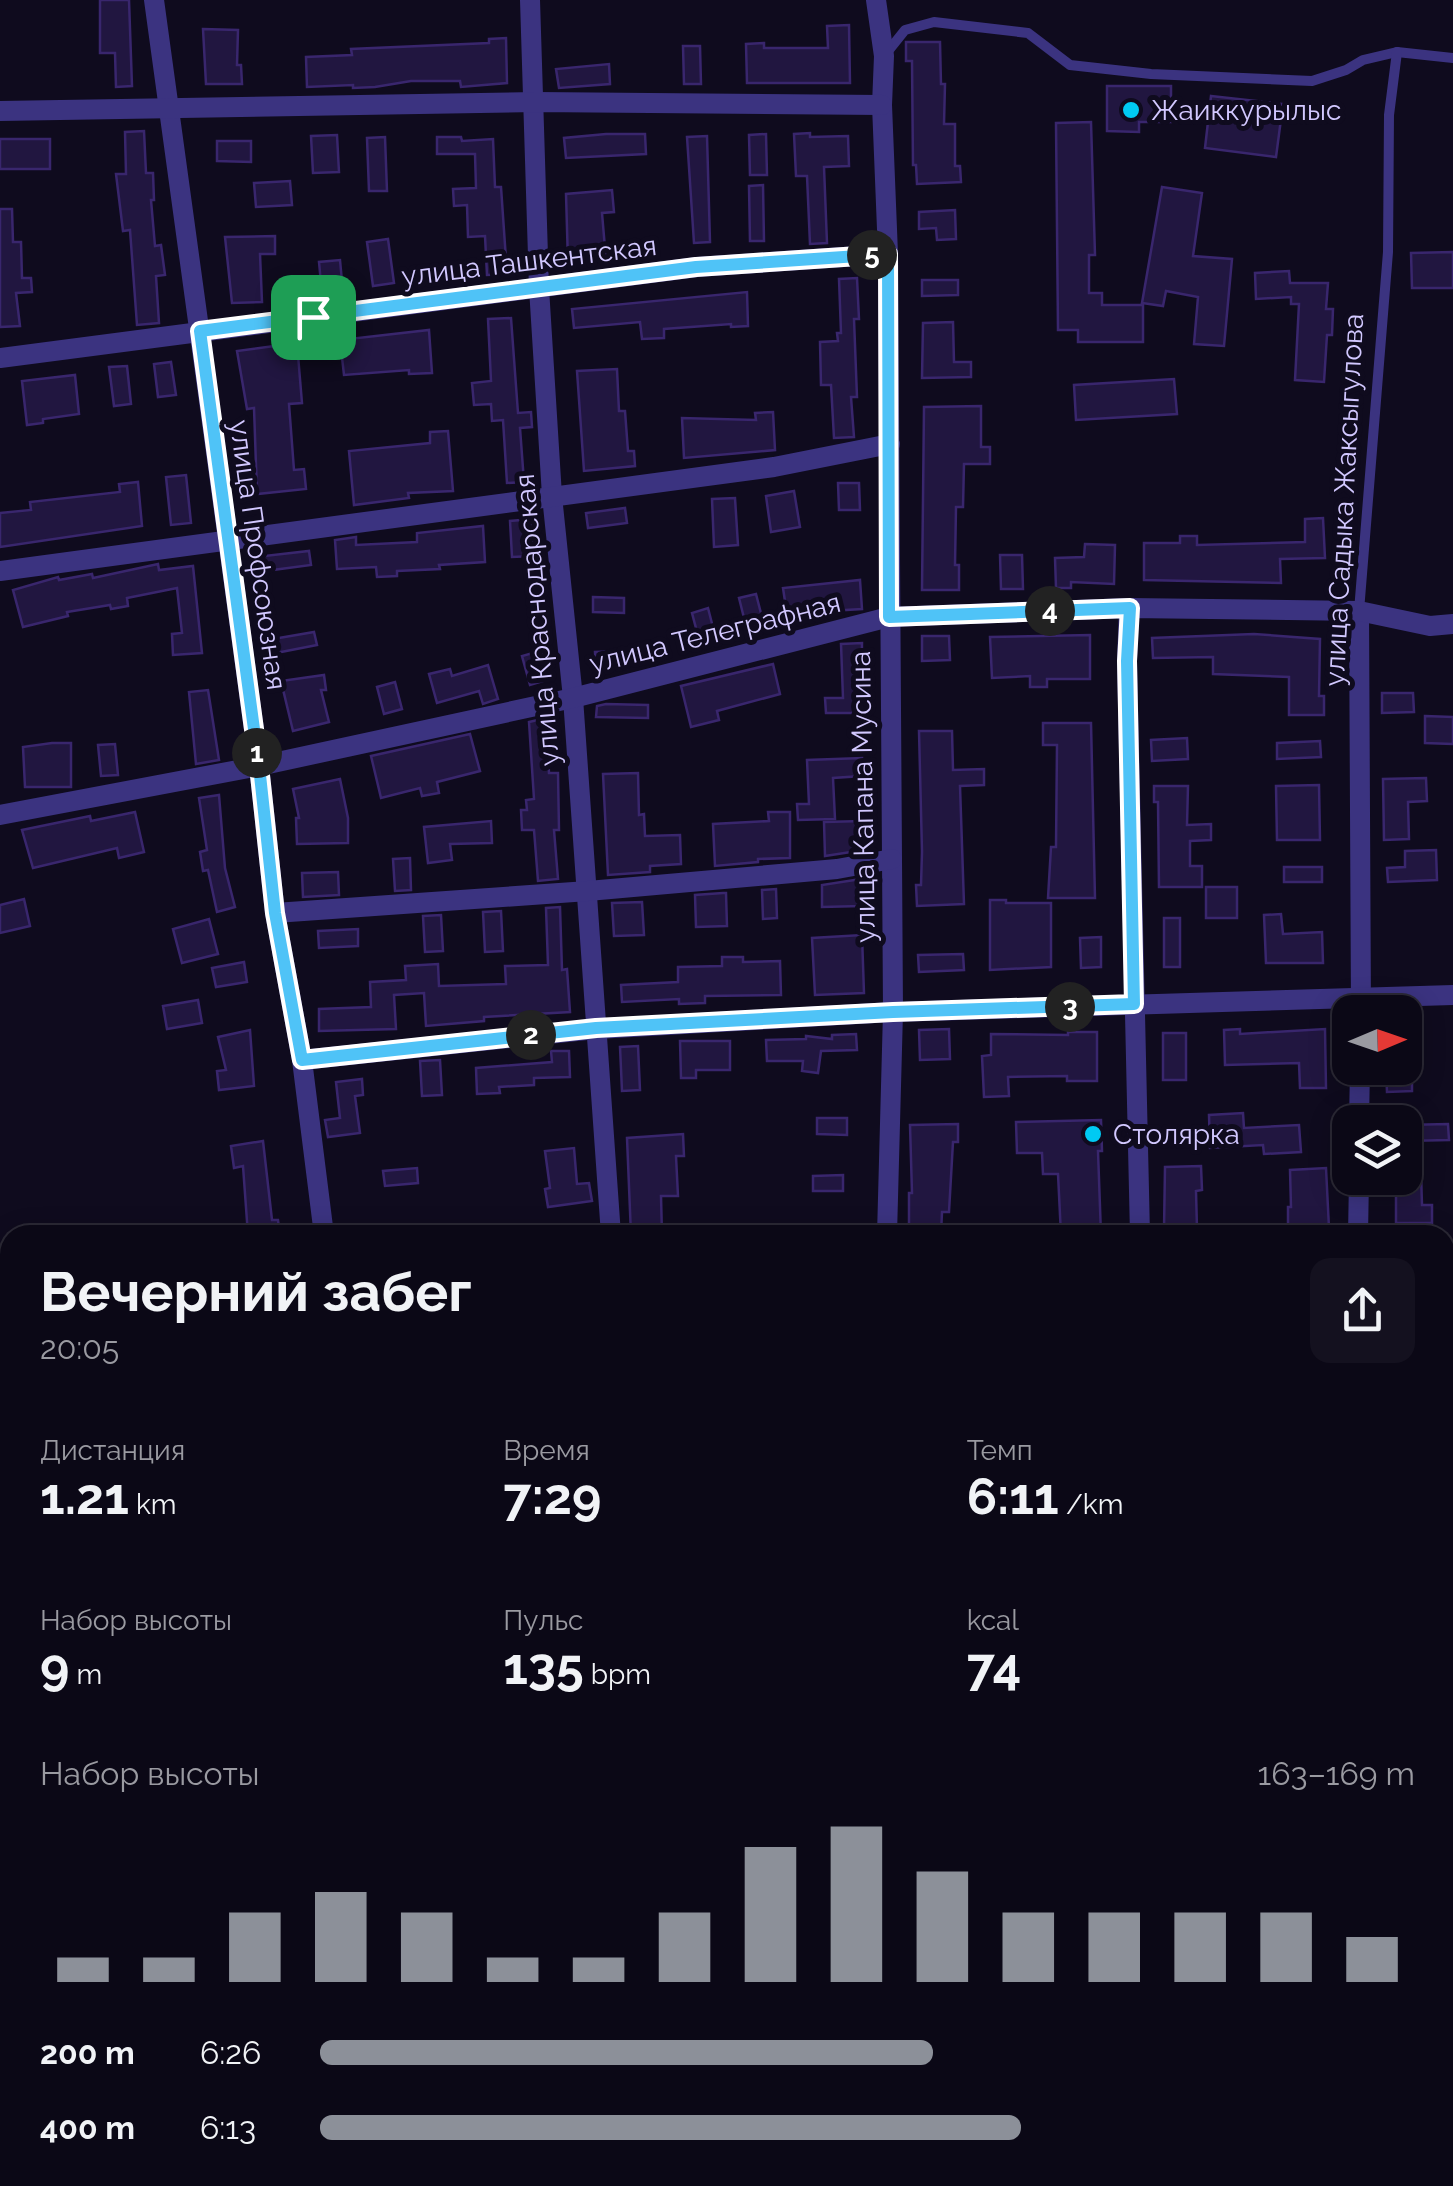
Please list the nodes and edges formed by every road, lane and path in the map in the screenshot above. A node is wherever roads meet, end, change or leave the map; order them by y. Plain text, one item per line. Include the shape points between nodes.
1 (154, 0) edge
2 (530, 0) edge
3 (876, 0) edge
4 (1397, 52) junction
5 (884, 56) junction
6 (1453, 58) edge
7 (536, 102) junction
8 (882, 105) junction
9 (169, 108) junction
10 (0, 111) edge
11 (888, 254) junction
12 (539, 288) junction
13 (200, 331) junction
14 (0, 358) edge
15 (890, 444) junction
16 (552, 496) junction
17 (228, 543) junction
18 (0, 571) edge
19 (1130, 608) junction
20 (1359, 610) junction
21 (889, 617) junction
22 (1453, 624) edge
23 (573, 698) junction
24 (259, 766) junction
25 (0, 815) edge
26 (892, 859) junction
27 (588, 891) junction
28 (275, 913) junction
29 (1361, 995) edge
30 (1453, 995) edge
31 (1422, 998) edge
32 (1134, 1004) junction
33 (1332, 1005) edge
34 (893, 1012) junction
35 (596, 1028) junction
36 (302, 1060) junction
37 (1358, 1195) edge
38 (323, 1225) edge
39 (610, 1225) edge
40 (887, 1225) edge
41 (1140, 1225) edge
42 (1358, 1225) edge

1 - 9 street, улица Профсоюзная
2 - 7 street, улица Краснодарская
3 - 5 street, улица Капана Мусина
4 - 5 lane via 1312,80 1152,74 1070,66 1028,33 934,22 905,30
4 - 6 lane
4 - 20 lane, улица Садыка Жаксыгулова
5 - 8 street, улица Капана Мусина
7 - 8 street
7 - 9 street
7 - 12 street, улица Краснодарская
8 - 11 street, улица Капана Мусина
9 - 10 street
9 - 13 street, улица Профсоюзная
11 - 12 street, улица Ташкентская via 696,267
11 - 15 street, улица Капана Мусина
12 - 13 street, улица Ташкентская
12 - 16 street, улица Краснодарская
13 - 14 street, улица Ташкентская
13 - 17 street, улица Профсоюзная
15 - 16 street via 774,467
15 - 21 street, улица Капана Мусина
16 - 17 street
16 - 23 street, улица Краснодарская
17 - 18 street
17 - 24 street, улица Профсоюзная
19 - 20 street, улица Телеграфная
19 - 21 street, улица Телеграфная
19 - 32 street
20 - 22 street, улица Телеграфная via 1430,626
20 - 29 street, улица Садыка Жаксыгулова
21 - 23 street, улица Телеграфная
21 - 26 street, улица Капана Мусина
23 - 24 street, улица Телеграфная
23 - 27 street, улица Краснодарская
24 - 25 street, улица Телеграфная
24 - 28 street, улица Профсоюзная
26 - 27 street
26 - 34 street, улица Капана Мусина
27 - 28 street
27 - 35 street, улица Краснодарская
28 - 36 street, улица Профсоюзная
30 - 31 street
32 - 33 street
32 - 34 street
32 - 41 street
34 - 35 street
34 - 40 street, улица Капана Мусина
35 - 36 street
35 - 39 street, улица Краснодарская
36 - 38 street, улица Профсоюзная
37 - 42 street

